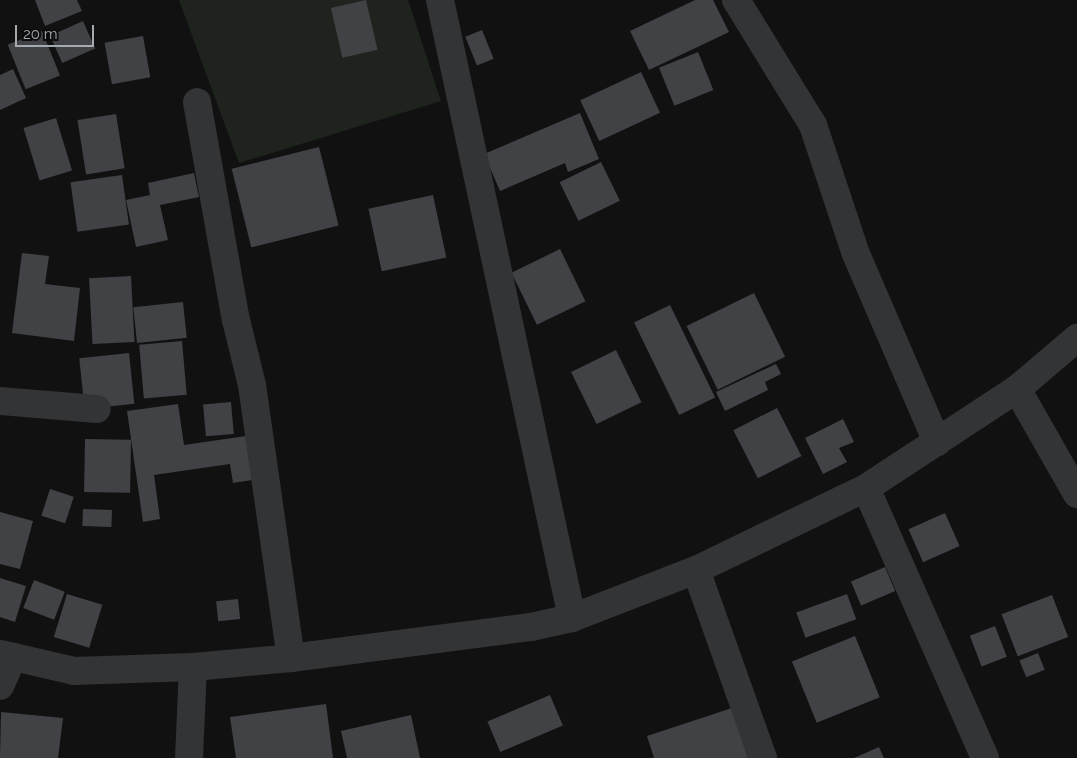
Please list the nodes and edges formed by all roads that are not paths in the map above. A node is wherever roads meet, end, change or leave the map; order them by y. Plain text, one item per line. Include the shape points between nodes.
1 (440, 0) edge
2 (736, 0) edge
3 (197, 102) dead end
4 (1077, 338) edge
5 (1017, 389) junction
6 (0, 401) edge
7 (97, 409) dead end
8 (937, 442) junction
9 (866, 488) junction
10 (1077, 494) edge
11 (696, 570) junction
12 (572, 618) junction
13 (6, 655) edge
14 (291, 658) junction
15 (193, 667) junction
16 (0, 686) edge
17 (190, 758) edge
18 (763, 758) edge
19 (985, 758) edge

1 - 12 street
2 - 8 street via 813,125 856,254
3 - 14 street via 236,320 252,385
4 - 5 street
5 - 8 street
5 - 10 street
6 - 7 street
8 - 9 street
9 - 11 street
9 - 19 street
11 - 12 street
11 - 18 street
12 - 14 street via 531,628
13 - 15 street via 74,671
13 - 16 street
14 - 15 street
15 - 17 street

